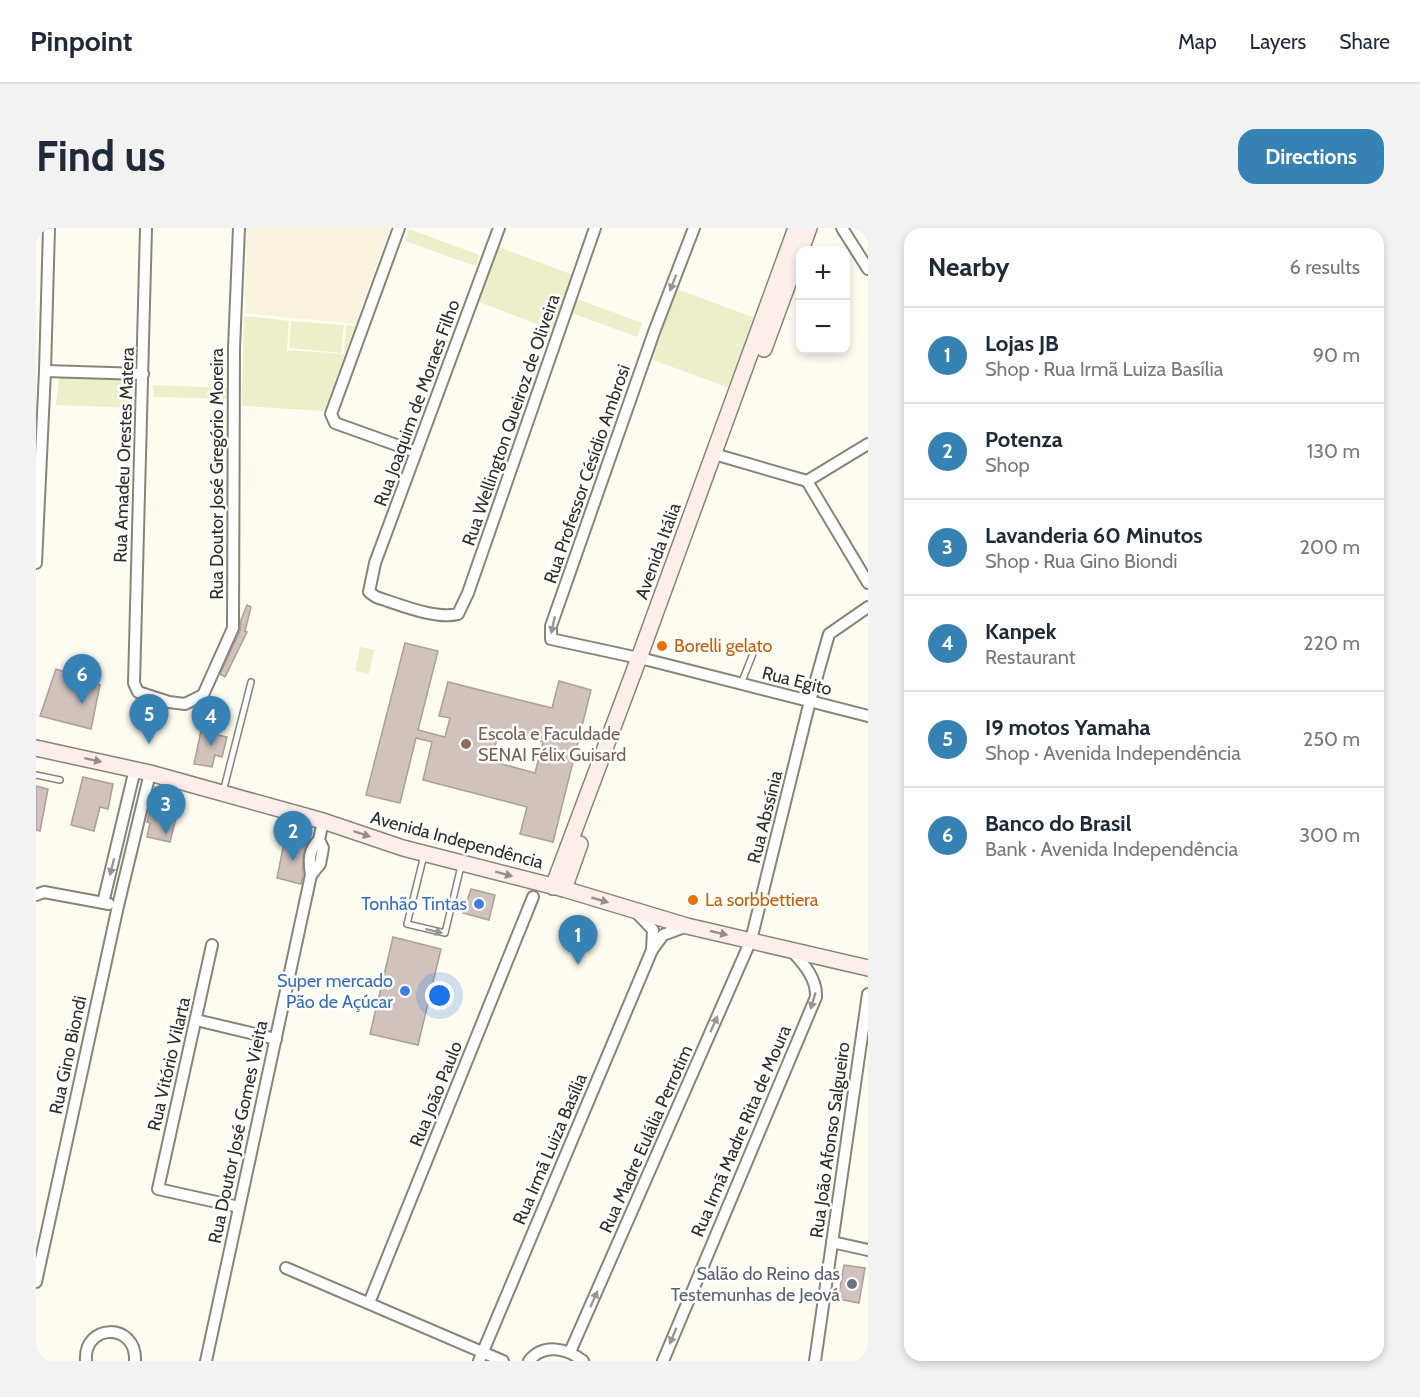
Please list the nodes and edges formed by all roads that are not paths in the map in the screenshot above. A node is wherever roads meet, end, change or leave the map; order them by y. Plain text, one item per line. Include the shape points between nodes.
1 (48, 228) edge
2 (146, 228) edge
3 (239, 228) edge
4 (399, 228) edge
5 (499, 228) edge
6 (595, 228) edge
7 (694, 228) edge
8 (796, 228) edge
9 (809, 228) edge
10 (842, 228) edge
11 (803, 246) edge
12 (796, 263) edge
13 (868, 269) edge
14 (45, 371) junction
15 (143, 374) junction
16 (868, 444) edge
17 (416, 453) junction
18 (718, 455) junction
19 (807, 481) junction
20 (36, 563) edge
21 (868, 583) edge
22 (369, 592) joint
23 (868, 607) edge
24 (756, 646) dead end
25 (644, 659) junction
26 (251, 682) dead end
27 (134, 683) joint
28 (741, 684) junction
29 (810, 701) junction
30 (868, 716) edge
31 (36, 748) edge
32 (142, 771) junction
33 (36, 776) edge
34 (60, 780) dead end
35 (222, 793) junction
36 (323, 821) junction
37 (120, 834) junction
38 (135, 837) junction
39 (425, 853) junction
40 (462, 863) junction
41 (559, 888) junction
42 (36, 895) edge
43 (533, 897) dead end
44 (103, 903) junction
45 (118, 906) junction
46 (635, 910) junction
47 (687, 926) junction
48 (751, 940) junction
49 (212, 945) dead end
50 (652, 950) junction
51 (792, 951) junction
52 (868, 968) edge
53 (868, 994) edge
54 (195, 1020) junction
55 (276, 1039) junction
56 (239, 1207) junction
57 (832, 1242) junction
58 (868, 1250) edge
59 (286, 1268) dead end
60 (36, 1282) edge
61 (369, 1303) junction
62 (570, 1352) junction
63 (481, 1356) edge
64 (86, 1361) edge
65 (137, 1361) edge
66 (206, 1361) edge
67 (502, 1361) edge
68 (529, 1361) edge
69 (583, 1361) edge
70 (663, 1361) edge
71 (815, 1361) edge

1 - 14 street
2 - 15 street, Rua Amadeu Orestes Matera
3 - 27 street, Rua Doutor José Gregório Moreira via 234,348 233,628 203,695 185,704 169,702 138,692
4 - 17 street via 331,414 335,423
5 - 17 street, Rua Joaquim de Moraes Filho
6 - 22 street, Rua Wellington Queiroz de Oliveira via 458,614 433,614
7 -> 25 street, Rua Professor Césídio Ambrosi via 551,627 551,639
8 - 18 main road, Avenida Itália
9 - 11 main road, Avenida Itália
10 - 13 street
12 - 18 main road, Avenida Itália
14 - 15 street
14 - 20 street
15 - 27 street, Rua Amadeu Orestes Matera
16 - 19 street
17 - 22 street, Rua Joaquim de Moraes Filho via 375,563
18 - 19 street
18 - 25 main road, Avenida Itália
19 - 21 street
23 - 29 street, Rua Abssínia via 829,634
24 - 28 lane
25 - 28 street, Rua Egito
25 - 41 main road, Avenida Itália
26 - 35 lane
28 - 29 street, Rua Egito
29 - 30 street, Rua Egito
29 - 48 street, Rua Abssínia
31 -> 32 main road, Avenida Independência
32 - 35 main road, Avenida Independência
32 - 37 street
32 - 38 street, Rua Gino Biondi
33 - 34 lane
35 - 36 main road, Avenida Independência
36 -> 39 main road, Avenida Independência
36 - 55 street, Rua Doutor José Gomes Vieita via 319,840 312,846 311,875
37 - 38 lane
37 -> 44 street
38 - 45 street, Rua Gino Biondi
39 - 40 main road, Avenida Independência
39 -> 40 lane via 407,924 445,933
40 -> 41 main road, Avenida Independência
41 -> 46 main road, Avenida Independência
42 - 44 street via 44,892
43 - 61 street, Rua João Paulo
44 - 45 street
45 - 60 street, Rua Gino Biondi
46 - 47 main road, Avenida Independência
46 - 50 street via 652,930
47 -> 48 main road, Avenida Independência
47 - 50 street, Rua Irmã Luiza Basília via 663,935
48 - 51 main road, Avenida Independência
62 -> 48 street, Rua Madre Eulália Perrotim
49 - 54 street, Rua Vitório Vilarta
50 - 63 street, Rua Irmã Luiza Basília
51 - 52 main road, Avenida Independência
51 -> 70 street, Rua Irmã Madre Rita de Moura via 804,964 816,987 816,997
53 - 57 street, Rua João Afonso Salgueiro
54 - 55 street
54 - 56 street, Rua Vitório Vilarta via 158,1189
55 - 56 street, Rua Doutor José Gomes Vieita
56 - 66 street, Rua Doutor José Gomes Vieita
57 - 58 street
57 - 71 street, Rua João Afonso Salgueiro
59 - 61 street
61 - 63 street
62 - 68 street via 543,1351
62 - 69 street
63 - 67 street
64 - 65 street via 90,1343 111,1332 127,1337

